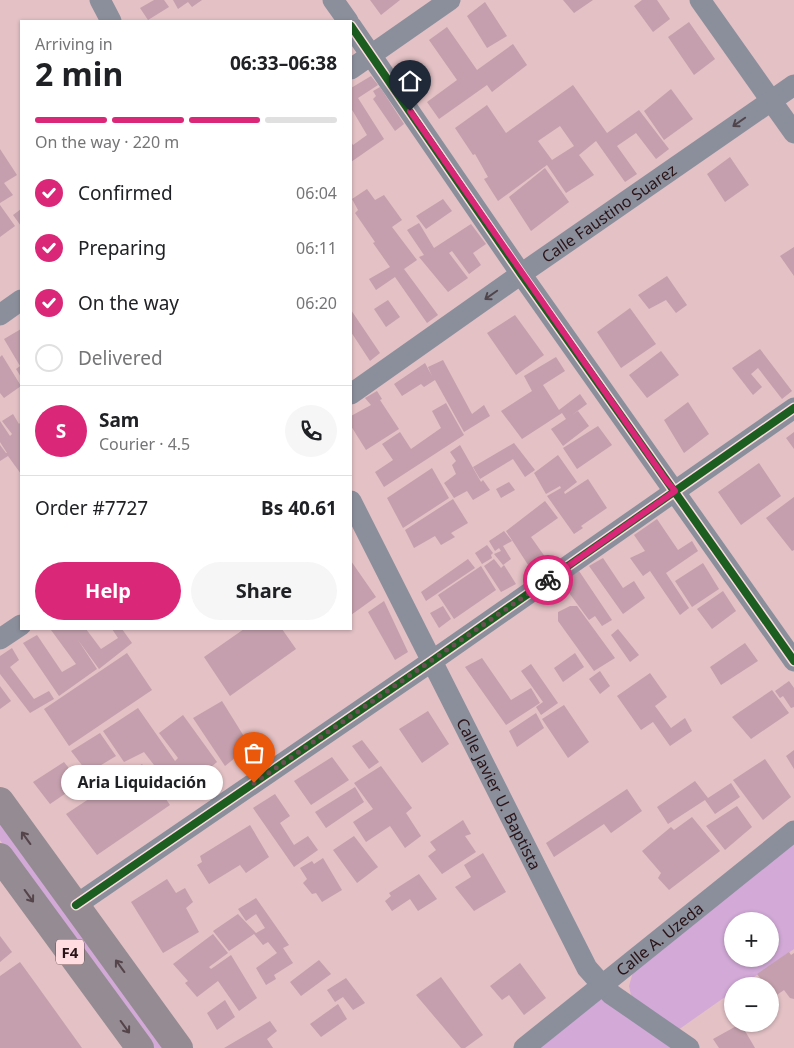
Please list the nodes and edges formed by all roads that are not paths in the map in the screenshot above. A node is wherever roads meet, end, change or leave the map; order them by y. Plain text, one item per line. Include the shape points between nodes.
1 (100, 0) edge
2 (333, 0) edge
3 (450, 0) edge
4 (700, 0) edge
5 (110, 20) edge
6 (347, 20) edge
7 (352, 27) edge
8 (372, 55) junction
9 (352, 68) edge
10 (794, 85) edge
11 (772, 100) junction
12 (794, 133) edge
13 (521, 274) junction
14 (20, 301) edge
15 (0, 315) edge
16 (352, 393) edge
17 (794, 408) edge
18 (675, 491) junction
19 (352, 503) edge
20 (20, 626) edge
21 (0, 640) edge
22 (432, 661) junction
23 (794, 661) edge
24 (0, 801) edge
25 (794, 831) edge
26 (0, 856) edge
27 (76, 906) junction
28 (602, 986) junction
29 (140, 1048) edge
30 (180, 1048) edge
31 (524, 1048) edge
32 (689, 1048) edge

1 - 5 street
2 - 6 street
3 - 8 street
4 - 11 street
7 - 8 street
8 - 9 street
8 - 13 street
10 - 11 street, Calle Faustino Suarez
11 - 12 street
11 -> 13 street, Calle Faustino Suarez
13 -> 16 street, Calle Faustino Suarez
13 - 18 street
14 - 15 street
17 - 18 street
18 - 22 street
18 - 23 street
19 - 22 street, Calle Javier U. Baptista
20 - 21 street
22 - 27 street
22 - 28 street, Calle Javier U. Baptista via 587,968
27 -> 24 highway, F4
25 - 28 street, Calle A. Uzeda
26 -> 29 highway, F4
30 -> 27 highway, F4
28 - 31 street, Calle A. Uzeda
28 - 32 street, Calle Javier U. Baptista

